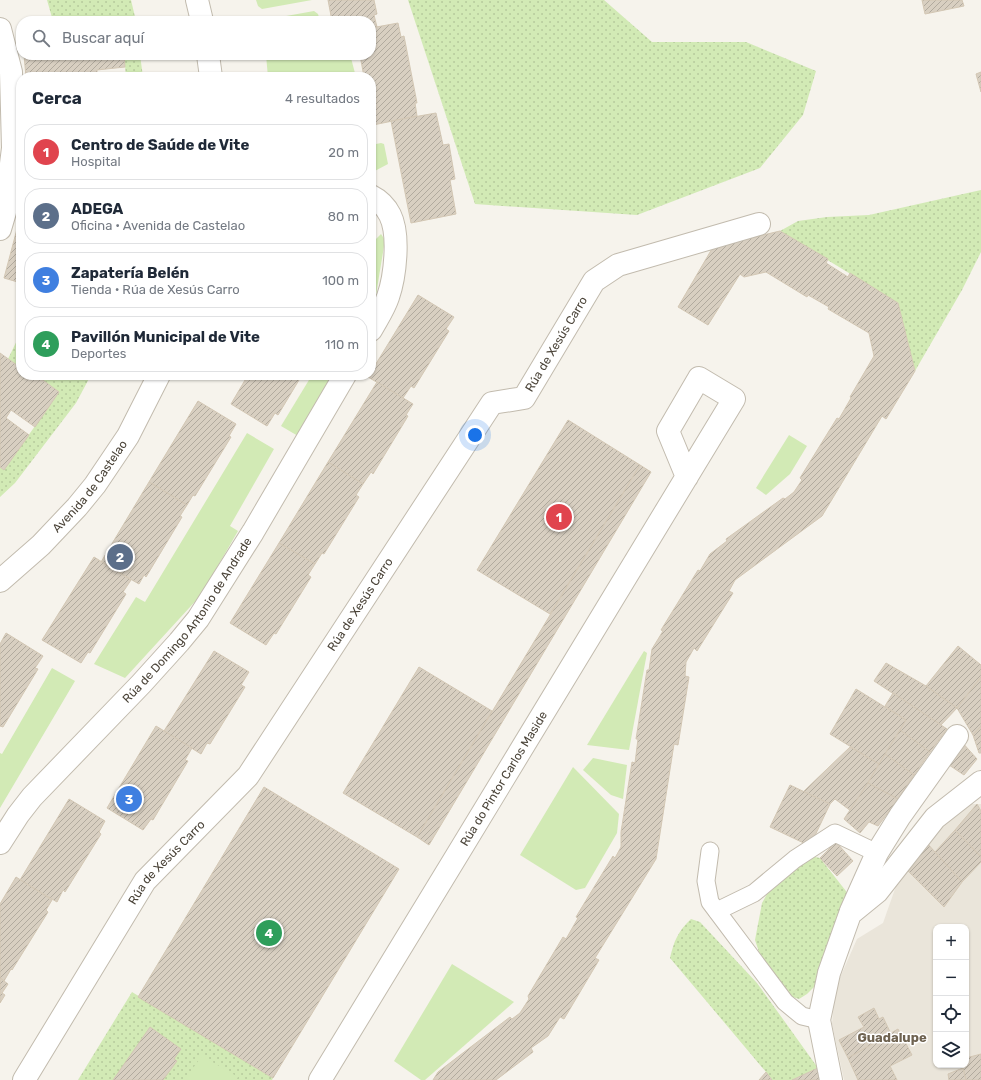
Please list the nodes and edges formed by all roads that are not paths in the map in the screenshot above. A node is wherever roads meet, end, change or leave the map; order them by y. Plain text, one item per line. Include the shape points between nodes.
1 (197, 0) edge
2 (201, 16) edge
3 (0, 29) edge
4 (209, 60) edge
5 (210, 72) edge
6 (376, 199) edge
7 (759, 224) dead end
8 (0, 229) edge
9 (376, 322) edge
10 (156, 380) edge
11 (342, 380) edge
12 (687, 477) dead end
13 (0, 581) edge
14 (957, 736) dead end
15 (981, 782) edge
16 (0, 843) edge
17 (710, 851) dead end
18 (877, 853) junction
19 (717, 911) junction
20 (850, 914) junction
21 (819, 1020) junction
22 (24, 1080) edge
23 (320, 1080) edge
24 (831, 1080) edge

1 - 2 street
3 - 8 street via 11,72 13,148 5,212
4 - 5 street
6 - 9 street via 390,215 396,248 388,297
7 - 22 street, Rúa de Xesús Carro via 618,265 594,281 524,398 492,403 248,776 145,881
10 - 13 street, Avenida de Castelao via 128,436 95,485 41,545
11 - 16 street, Rúa de Domingo Antonio de Andrade via 198,619 141,684 32,797
12 - 23 street, Rúa do Pintor Carlos Maside
14 - 18 street
15 - 20 street via 935,818 877,892
17 - 19 lane via 706,881 710,902
18 - 19 lane via 835,833 795,860 754,893
18 - 20 street
19 - 21 lane via 785,1002 802,1016
20 - 21 street via 830,973
21 - 24 street

